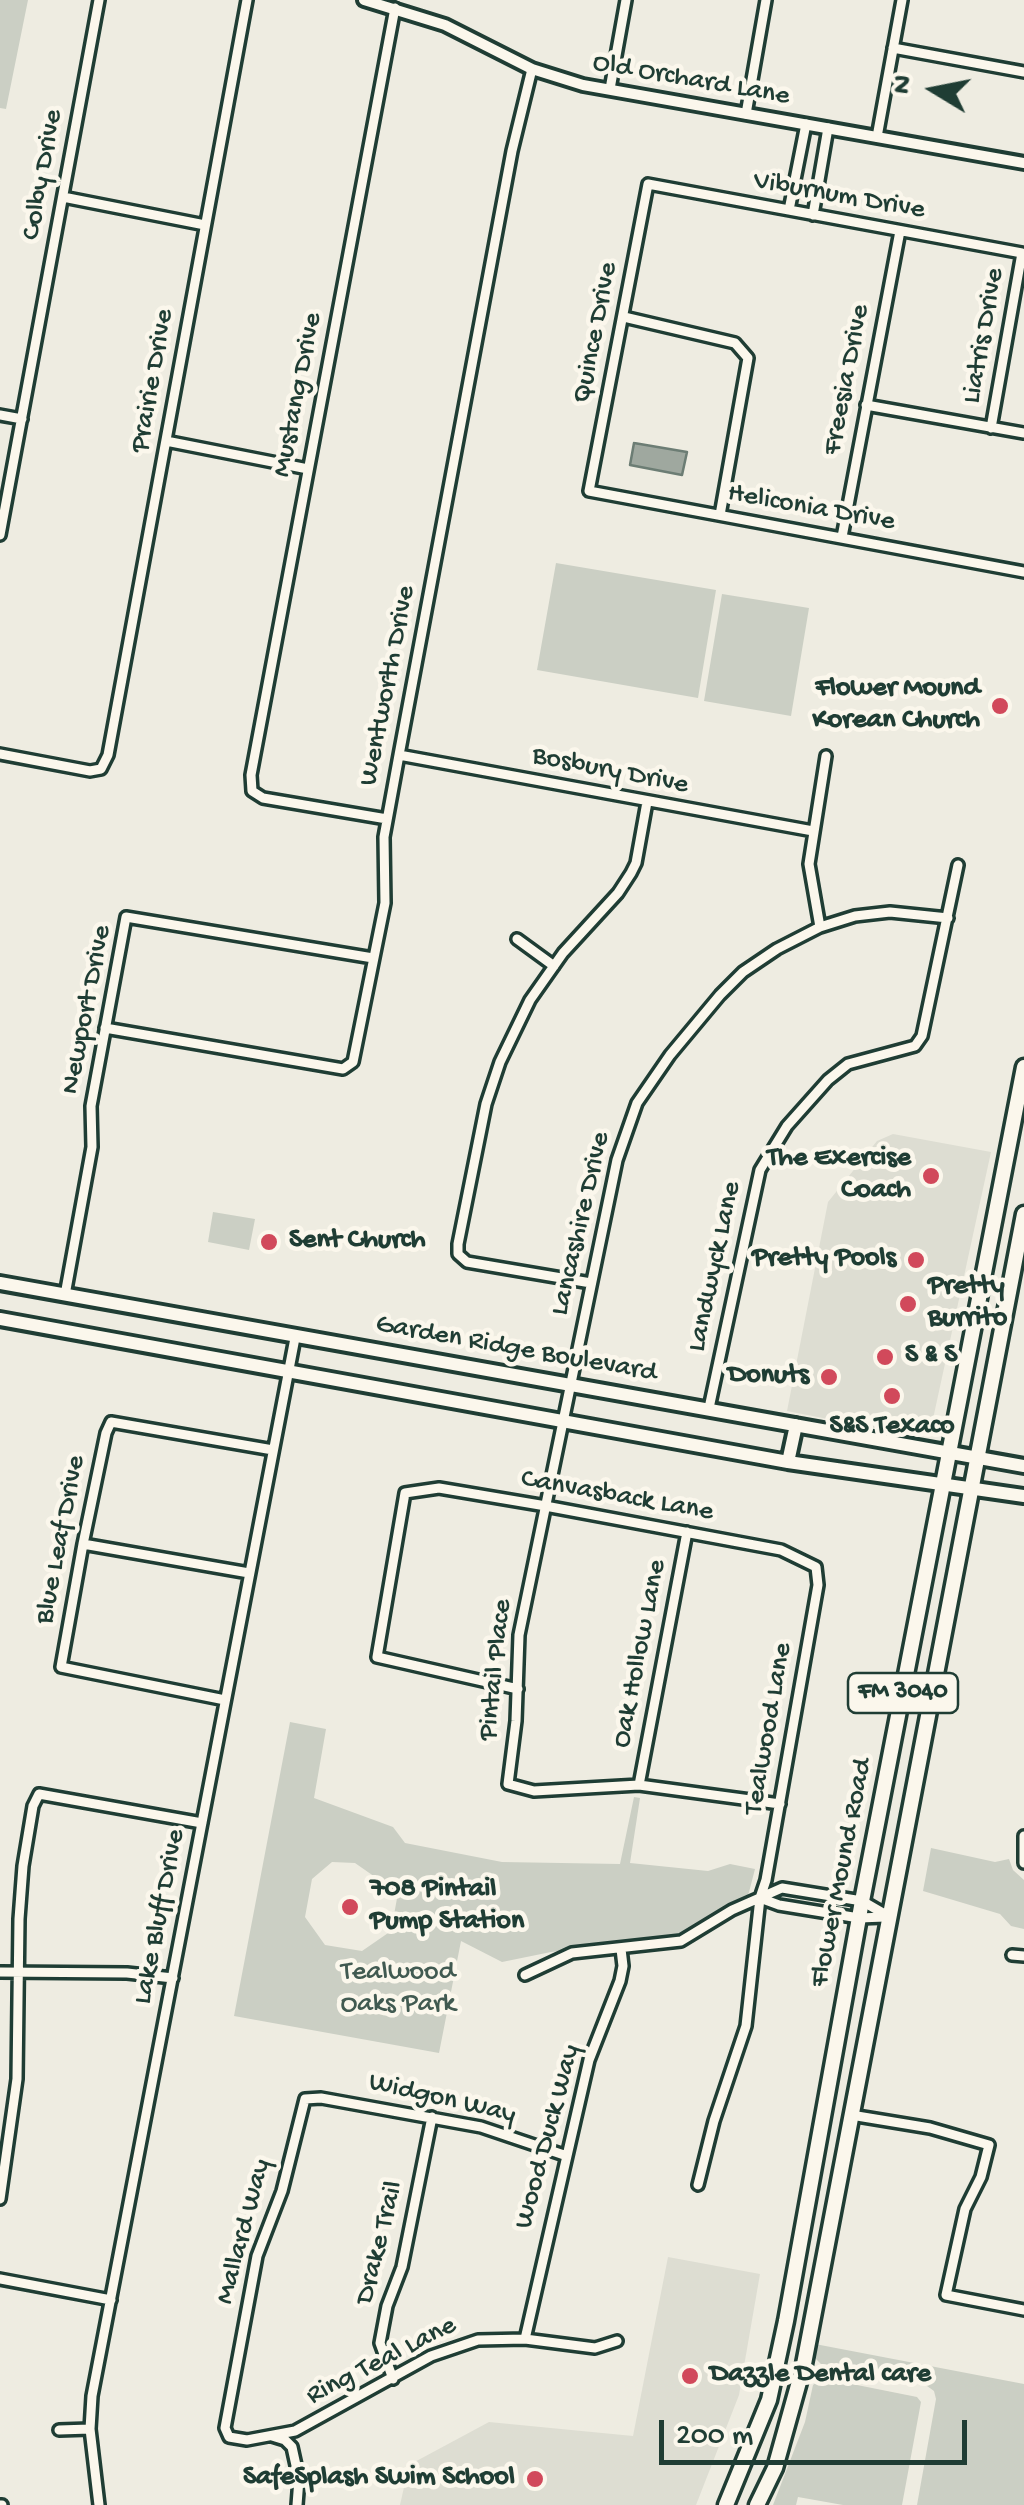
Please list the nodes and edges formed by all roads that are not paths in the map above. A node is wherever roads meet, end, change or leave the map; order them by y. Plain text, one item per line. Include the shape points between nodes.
1 (99, 0) edge
2 (247, 0) edge
3 (364, 0) edge
4 (626, 0) edge
5 (766, 0) edge
6 (902, 0) edge
7 (395, 8) junction
8 (893, 48) junction
9 (532, 69) junction
10 (1024, 72) edge
11 (610, 89) junction
12 (746, 114) junction
13 (806, 124) junction
14 (828, 128) junction
15 (876, 137) junction
16 (1024, 163) edge
17 (648, 184) joint
18 (62, 197) junction
19 (789, 210) junction
20 (814, 215) junction
21 (206, 224) junction
22 (900, 230) junction
23 (1022, 253) edge
24 (624, 317) junction
25 (866, 404) junction
26 (0, 414) edge
27 (22, 419) junction
28 (992, 428) junction
29 (1024, 433) edge
30 (166, 441) junction
31 (308, 469) junction
32 (589, 491) joint
33 (720, 515) junction
34 (0, 535) edge
35 (842, 538) junction
36 (1024, 572) edge
37 (0, 754) edge
38 (399, 755) junction
39 (826, 756) dead end
40 (646, 802) junction
41 (388, 819) junction
42 (813, 831) junction
43 (958, 865) dead end
44 (948, 918) junction
45 (820, 927) junction
46 (517, 938) dead end
47 (373, 958) junction
48 (554, 966) junction
49 (105, 1028) junction
50 (1024, 1067) edge
51 (1024, 1214) edge
52 (0, 1283) edge
53 (591, 1284) junction
54 (65, 1294) junction
55 (0, 1319) edge
56 (295, 1338) junction
57 (287, 1370) junction
58 (570, 1385) junction
59 (710, 1408) junction
60 (562, 1420) junction
61 (796, 1424) junction
62 (272, 1450) junction
63 (949, 1453) junction
64 (978, 1459) junction
65 (788, 1462) junction
66 (1024, 1466) edge
67 (943, 1485) junction
68 (972, 1489) junction
69 (1024, 1496) edge
70 (545, 1507) junction
71 (688, 1532) junction
72 (83, 1544) junction
73 (816, 1567) joint
74 (250, 1573) junction
75 (518, 1689) junction
76 (225, 1700) junction
77 (640, 1785) junction
78 (780, 1804) junction
79 (202, 1823) junction
80 (1024, 1836) edge
81 (1024, 1863) edge
82 (760, 1898) junction
83 (862, 1902) junction
84 (888, 1916) junction
85 (859, 1918) junction
86 (621, 1949) junction
87 (1012, 1955) dead end
88 (1024, 1956) edge
89 (0, 1972) edge
90 (18, 1973) junction
91 (525, 1975) dead end
92 (172, 1978) junction
93 (305, 2099) joint
94 (851, 2115) junction
95 (432, 2117) junction
96 (567, 2156) junction
97 (698, 2185) dead end
98 (0, 2200) edge
99 (0, 2279) edge
100 (111, 2300) junction
101 (1024, 2310) edge
102 (786, 2321) junction
103 (524, 2339) junction
104 (617, 2341) dead end
105 (804, 2364) junction
106 (393, 2379) junction
107 (90, 2429) junction
108 (59, 2430) dead end
109 (270, 2436) junction
110 (228, 2437) joint
111 (99, 2505) edge
112 (297, 2505) edge
113 (726, 2505) edge
114 (757, 2505) edge

1 - 18 street, Colby Drive
2 - 21 street, Prairie Drive
3 - 7 street, Old Orchard Lane
4 - 11 street
5 - 12 street
6 - 8 street
7 - 9 street, Old Orchard Lane via 445,24
7 - 31 street, Mustang Drive
8 - 10 street
8 - 15 street
9 - 11 street, Old Orchard Lane
9 - 38 street, Wentworth Drive
11 - 12 street, Old Orchard Lane
12 - 13 street, Old Orchard Lane
13 - 14 street, Old Orchard Lane
13 - 19 street
14 - 15 street, Old Orchard Lane
14 - 20 street
15 - 16 street, Old Orchard Lane
17 - 19 street, Viburnum Drive
17 - 24 street, Quince Drive
18 - 21 street
18 - 27 street, Colby Drive
19 - 20 street, Viburnum Drive
20 - 22 street, Viburnum Drive
21 - 30 street, Prairie Drive
22 - 23 street, Viburnum Drive
22 - 25 street, Freesia Drive
23 - 28 street, Liatris Drive
24 - 32 street, Quince Drive
24 - 33 street via 735,343 748,358
25 - 28 street
25 - 35 street, Freesia Drive
26 - 27 street
27 - 34 street, Colby Drive
28 - 29 street
30 - 31 street
30 - 37 street, Prairie Drive via 101,769
31 - 41 street, Mustang Drive via 252,790 263,798
32 - 33 street, Heliconia Drive
33 - 35 street, Heliconia Drive
35 - 36 street, Heliconia Drive
38 - 40 street, Bosbury Drive
38 - 41 street, Wentworth Drive
39 - 42 street
40 - 42 street, Bosbury Drive
40 - 48 street via 630,873
41 - 47 street, Wentworth Drive via 385,903
42 - 45 street via 809,873
43 - 44 street, Landwyck Lane
44 - 45 street, Lancashire Drive via 890,912
44 - 59 street, Landwyck Lane via 915,1046 848,1064 798,1111 766,1157
45 - 53 street, Lancashire Drive via 743,972 645,1090 616,1160
46 - 48 street
47 - 49 street, Wentworth Drive via 353,1062 343,1069
47 - 49 street, Newport Drive via 126,917
48 - 53 street via 530,1000 486,1104 458,1254 467,1262
49 - 54 street, Newport Drive
50 - 63 main road, Flower Mound Road / FM 3040
51 - 64 main road, Flower Mound Road / FM 3040
52 - 54 main road, Garden Ridge Boulevard
53 - 58 street, Lancashire Drive
54 - 56 main road, Garden Ridge Boulevard
55 - 57 main road
56 - 57 street, Lake Bluff Drive
56 - 58 main road, Garden Ridge Boulevard
57 - 60 main road
57 - 62 street, Lake Bluff Drive
58 - 59 main road, Garden Ridge Boulevard
58 - 60 street, Pintail Place
59 - 61 main road, Garden Ridge Boulevard
60 - 65 main road
60 - 70 street, Pintail Place
61 - 63 main road, Garden Ridge Boulevard
61 - 65 main road
62 - 72 street, Blue Leaf Drive via 112,1422
62 - 74 street, Lake Bluff Drive
63 - 64 main road, Garden Ridge Boulevard
63 - 67 main road, Flower Mound Road / FM 3040
64 - 66 main road, Garden Ridge Boulevard
64 - 68 main road, Flower Mound Road / FM 3040
65 - 67 main road
67 - 68 main road
67 - 83 main road, Flower Mound Road / FM 3040
68 - 69 main road
68 - 84 main road, Flower Mound Road / FM 3040
70 - 71 street, Canvasback Lane
70 - 75 street, Pintail Place via 519,1635
70 - 75 street, Canvasback Lane via 439,1488 405,1493 376,1652 381,1660
71 - 73 street, Canvasback Lane via 781,1550
71 - 77 street, Oak Hollow Lane
72 - 74 street
72 - 76 street, Blue Leaf Drive via 61,1667
73 - 78 street, Tealwood Lane
74 - 76 street, Lake Bluff Drive
75 - 77 street, Pintail Place via 508,1784 534,1791
76 - 79 street, Lake Bluff Drive
77 - 78 street
78 - 82 street, Tealwood Lane
79 - 90 street via 39,1794 23,1866
79 - 92 street, Lake Bluff Drive
80 - 81 street
82 - 83 street via 782,1888
82 - 85 street
82 - 86 street via 681,1941
82 - 97 street, Tealwood Lane via 746,2026
83 - 84 street
83 - 85 main road, Flower Mound Road / FM 3040
84 - 85 street
84 - 94 main road, Flower Mound Road / FM 3040
85 - 102 main road, Flower Mound Road / FM 3040
86 - 91 street via 572,1954
86 - 96 street, Wood Duck Way via 620,1981 593,2046
87 - 88 street
89 - 90 street
90 - 92 street
90 - 98 street via 14,2115
92 - 100 street, Lake Bluff Drive
93 - 95 street, Widgon Way
93 - 110 street, Mallard Way via 282,2192 257,2256 225,2419
94 - 101 street via 989,2146 965,2209 946,2296
94 - 105 main road, Flower Mound Road / FM 3040
95 - 96 street, Widgon Way
95 - 106 street, Drake Trail via 380,2343
96 - 103 street, Wood Duck Way
99 - 100 street
100 - 107 street, Lake Bluff Drive
102 - 105 main road via 789,2355
102 - 113 main road, Flower Mound Road / FM 3040 via 769,2400
103 - 104 street, Ring Teal Lane via 595,2348
103 - 106 street, Ring Teal Lane via 467,2342
105 - 114 main road, Flower Mound Road / FM 3040 via 786,2436
106 - 109 street, Ring Teal Lane via 295,2432
107 - 108 street
107 - 111 street, Lake Bluff Drive
109 - 110 street, Ring Teal Lane
109 - 112 street via 292,2446

